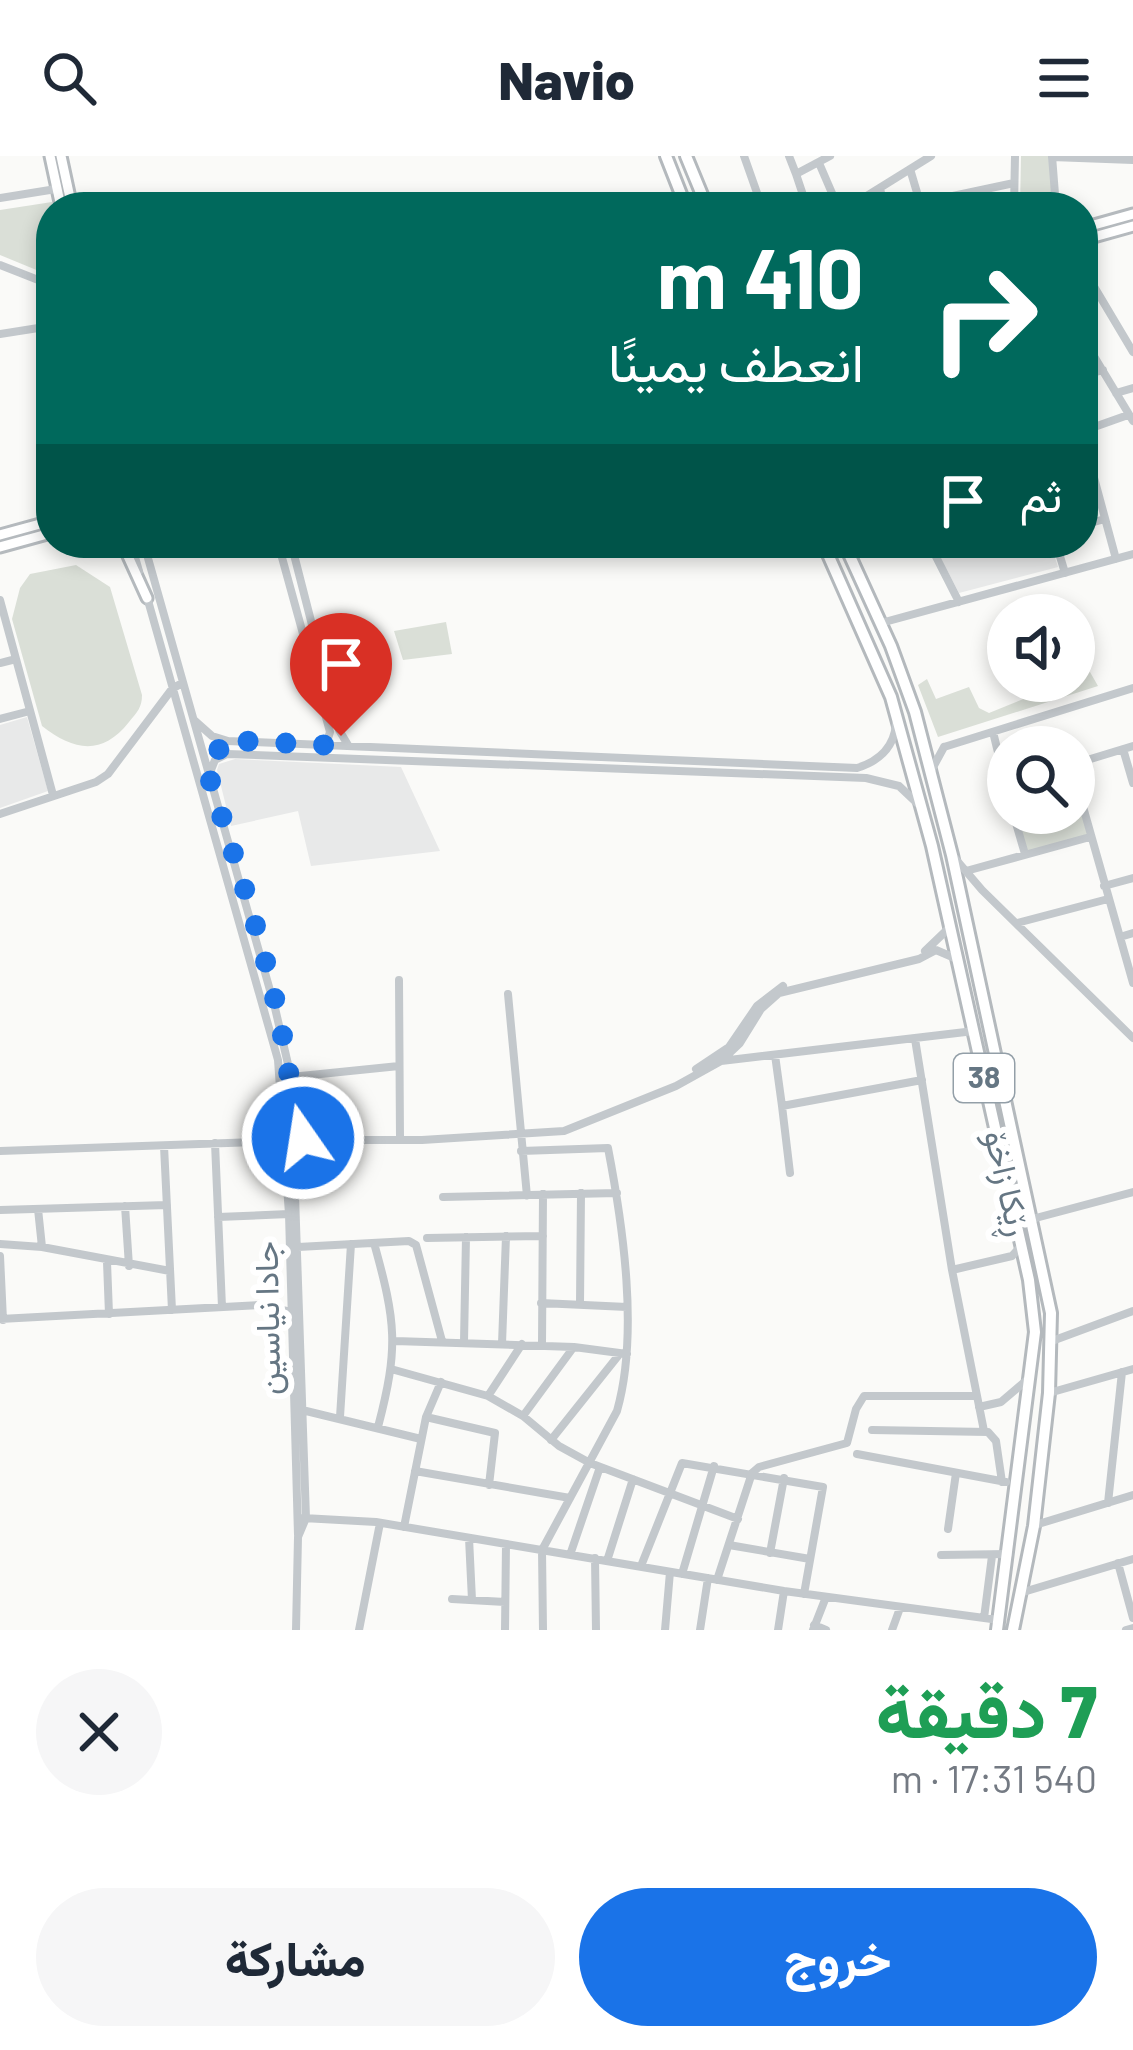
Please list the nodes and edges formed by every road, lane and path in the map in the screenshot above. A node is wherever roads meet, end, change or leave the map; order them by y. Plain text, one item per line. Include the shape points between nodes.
1 (50, 156) edge
2 (61, 156) edge
3 (666, 156) edge
4 (686, 156) edge
5 (744, 156) edge
6 (789, 156) edge
7 (830, 156) edge
8 (931, 156) edge
9 (1015, 156) edge
10 (1052, 156) edge
11 (1133, 160) edge
12 (819, 163) junction
13 (910, 169) junction
14 (796, 175) junction
15 (1014, 183) junction
16 (880, 188) junction
17 (56, 189) junction
18 (36, 192) edge
19 (37, 192) edge
20 (58, 192) edge
21 (67, 192) edge
22 (680, 192) edge
23 (701, 192) edge
24 (757, 192) edge
25 (802, 192) edge
26 (832, 192) edge
27 (873, 192) edge
28 (881, 192) edge
29 (916, 192) edge
30 (976, 192) edge
31 (1014, 192) edge
32 (1055, 192) edge
33 (0, 198) edge
34 (1133, 214) edge
35 (1098, 224) edge
36 (1133, 226) edge
37 (1098, 236) edge
38 (1, 266) edge
39 (36, 279) edge
40 (1098, 293) edge
41 (36, 328) edge
42 (0, 334) edge
43 (1133, 352) edge
44 (1098, 362) edge
45 (1103, 370) junction
46 (1098, 371) edge
47 (1133, 388) edge
48 (1116, 393) junction
49 (1131, 418) edge
50 (1098, 429) edge
51 (1098, 492) edge
52 (1105, 519) junction
53 (1098, 521) edge
54 (36, 525) edge
55 (0, 535) edge
56 (36, 537) edge
57 (0, 547) edge
58 (129, 558) edge
59 (135, 558) edge
60 (148, 558) edge
61 (283, 558) edge
62 (295, 558) edge
63 (830, 558) edge
64 (851, 558) edge
65 (937, 558) edge
66 (1060, 558) edge
67 (1132, 558) edge
68 (1117, 559) junction
69 (1065, 573) junction
70 (147, 598) junction
71 (0, 600) edge
72 (959, 602) junction
73 (880, 623) junction
74 (16, 659) junction
75 (0, 663) edge
76 (182, 683) junction
77 (1133, 688) edge
78 (172, 689) junction
79 (30, 711) junction
80 (190, 715) junction
81 (896, 716) junction
82 (0, 719) edge
83 (1012, 726) edge
84 (920, 730) junction
85 (335, 731) junction
86 (987, 734) edge
87 (222, 740) junction
88 (326, 745) junction
89 (349, 746) junction
90 (944, 747) junction
91 (1128, 747) edge
92 (507, 752) junction
93 (386, 753) junction
94 (568, 754) junction
95 (222, 755) junction
96 (1095, 757) edge
97 (690, 760) junction
98 (507, 764) junction
99 (568, 766) junction
100 (814, 771) junction
101 (687, 772) junction
102 (930, 772) junction
103 (209, 776) junction
104 (1133, 783) edge
105 (53, 795) junction
106 (922, 809) junction
107 (0, 814) edge
108 (1019, 834) edge
109 (1089, 834) edge
110 (1090, 837) junction
111 (1025, 854) junction
112 (952, 855) junction
113 (966, 871) junction
114 (1133, 878) edge
115 (1105, 886) junction
116 (982, 890) junction
117 (1108, 899) junction
118 (962, 902) junction
119 (1016, 924) junction
120 (950, 927) junction
121 (1133, 933) edge
122 (1120, 937) junction
123 (940, 940) junction
124 (944, 951) junction
125 (957, 960) junction
126 (399, 980) dead end
127 (1133, 983) edge
128 (508, 994) dead end
129 (974, 1030) junction
130 (1133, 1038) edge
131 (915, 1039) junction
132 (776, 1055) junction
133 (720, 1061) junction
134 (399, 1066) junction
135 (999, 1073) junction
136 (984, 1076) junction
137 (291, 1077) junction
138 (922, 1080) junction
139 (1004, 1098) junction
140 (989, 1102) junction
141 (782, 1106) junction
142 (294, 1125) junction
143 (519, 1133) junction
144 (308, 1138) junction
145 (400, 1138) junction
146 (284, 1141) junction
147 (214, 1143) junction
148 (164, 1146) junction
149 (0, 1151) edge
150 (521, 1151) junction
151 (296, 1154) junction
152 (790, 1172) dead end
153 (1133, 1192) edge
154 (581, 1193) junction
155 (617, 1193) junction
156 (543, 1194) junction
157 (527, 1196) junction
158 (443, 1197) dead end
159 (167, 1205) junction
160 (125, 1206) junction
161 (38, 1209) junction
162 (0, 1210) edge
163 (289, 1214) junction
164 (218, 1216) junction
165 (1032, 1220) junction
166 (293, 1225) junction
167 (506, 1236) junction
168 (543, 1236) junction
169 (427, 1238) dead end
170 (466, 1238) junction
171 (374, 1243) junction
172 (0, 1244) edge
173 (351, 1244) junction
174 (1022, 1245) junction
175 (42, 1247) junction
176 (298, 1247) junction
177 (0, 1256) edge
178 (1012, 1256) junction
179 (107, 1262) junction
180 (1026, 1262) junction
181 (129, 1266) junction
182 (952, 1270) junction
183 (170, 1271) junction
184 (541, 1303) junction
185 (580, 1304) junction
186 (628, 1306) junction
187 (222, 1307) junction
188 (172, 1310) junction
189 (1133, 1311) edge
190 (291, 1312) junction
191 (109, 1314) junction
192 (2, 1319) edge
193 (395, 1341) junction
194 (442, 1341) junction
195 (1052, 1341) junction
196 (464, 1342) junction
197 (502, 1344) junction
198 (522, 1344) junction
199 (542, 1345) junction
200 (574, 1347) junction
201 (623, 1354) junction
202 (391, 1369) junction
203 (1133, 1369) edge
204 (1122, 1372) junction
205 (1031, 1376) junction
206 (441, 1382) junction
207 (1049, 1393) junction
208 (488, 1396) junction
209 (978, 1401) junction
210 (302, 1410) junction
211 (523, 1416) junction
212 (340, 1417) junction
213 (426, 1417) junction
214 (378, 1427) junction
215 (872, 1430) dead end
216 (984, 1431) junction
217 (421, 1439) junction
218 (551, 1440) junction
219 (857, 1454) dead end
220 (595, 1465) junction
221 (714, 1466) junction
222 (415, 1471) junction
223 (752, 1473) junction
224 (956, 1473) junction
225 (784, 1478) junction
226 (633, 1479) junction
227 (1002, 1482) junction
228 (489, 1485) junction
229 (1019, 1485) junction
230 (670, 1493) junction
231 (1133, 1496) edge
232 (570, 1498) junction
233 (1108, 1502) junction
234 (704, 1505) junction
235 (301, 1518) junction
236 (738, 1519) junction
237 (380, 1523) junction
238 (1034, 1526) junction
239 (404, 1527) junction
240 (948, 1529) dead end
241 (469, 1538) junction
242 (506, 1544) junction
243 (728, 1545) junction
244 (542, 1550) junction
245 (770, 1552) junction
246 (1008, 1554) junction
247 (570, 1555) junction
248 (941, 1556) dead end
249 (992, 1556) junction
250 (596, 1558) junction
251 (810, 1559) junction
252 (1133, 1559) edge
253 (607, 1561) junction
254 (1118, 1563) junction
255 (640, 1567) junction
256 (670, 1572) junction
257 (682, 1574) junction
258 (712, 1579) junction
259 (784, 1591) junction
260 (1020, 1593) junction
261 (803, 1594) junction
262 (826, 1597) junction
263 (452, 1599) dead end
264 (472, 1600) junction
265 (506, 1602) junction
266 (900, 1607) junction
267 (984, 1618) junction
268 (1133, 1618) edge
269 (998, 1625) edge
270 (813, 1628) edge
271 (296, 1630) edge
272 (358, 1630) edge
273 (505, 1630) edge
274 (543, 1630) edge
275 (596, 1630) edge
276 (665, 1630) edge
277 (700, 1630) edge
278 (778, 1630) edge
279 (826, 1630) edge
280 (892, 1630) edge
281 (1013, 1630) edge

1 - 17 main road
2 - 21 main road
3 - 22 highway
4 - 23 highway
5 - 24 street
6 - 14 street
7 - 12 street
8 - 13 street
9 - 15 street
10 - 11 street
10 - 32 street
12 - 14 street
12 - 26 street
13 - 16 street
13 - 29 street
14 - 25 street
15 - 30 street
15 - 31 street
16 - 27 street
16 - 28 street
17 - 19 street
17 - 20 main road
18 - 33 street
34 - 35 main road
36 - 37 main road
38 - 39 street
40 - 43 street
41 - 42 street
44 - 45 street
45 - 46 street
45 - 48 street
47 - 48 street
48 - 49 street
49 - 50 street
51 - 52 street
52 - 53 street
52 - 68 street
54 - 55 main road
56 - 57 main road
58 - 70 main road
59 - 70 street, جادا نیاسین
60 - 76 street, جادا نیاسین
61 - 85 street
62 - 85 street
63 - 81 highway, ڕێکا زاخۆ / 38
64 - 73 highway, ڕێکا زاخۆ / 38
65 - 72 street
66 - 69 street
67 - 68 street
68 - 69 street
69 - 72 street
70 - 78 street, جادا نیاسین
71 - 74 street
72 - 73 street
73 - 84 highway, ڕێکا زاخۆ / 38
74 - 75 street
74 - 79 street
76 - 78 street
76 - 80 street, جادا نیاسین
77 - 83 street
78 - 105 street via 108,774
78 - 146 street, جادا نیاسین via 278,1060
79 - 82 street
79 - 105 street
80 - 87 street
80 - 103 street, جادا نیاسین
81 - 100 street via 895,736 869,764
81 - 106 highway, ڕێکا زاخۆ / 38
84 - 90 street
84 - 102 highway, ڕێکا زاخۆ / 38
85 - 88 street
85 - 89 street
86 - 90 street
87 - 88 street
87 - 95 street
88 - 89 street
89 - 93 street
90 - 102 street
91 - 96 street
91 - 104 street
92 - 93 street
92 - 94 street
92 - 98 street
93 - 95 street
93 - 98 street
94 - 97 street
94 - 99 street
95 - 103 street
97 - 100 street
97 - 101 street
98 - 99 street
99 - 101 street
100 - 101 street
100 - 106 street via 883,780
102 - 112 highway, ڕێکا زاخۆ / 38
103 - 137 street, جادا نیاسین
105 - 107 street
106 - 120 highway, ڕێکا زاخۆ / 38
108 - 111 street
109 - 110 street
110 - 111 street
110 - 115 street
111 - 113 street
112 - 113 street
112 - 118 highway, ڕێکا زاخۆ / 38
113 - 116 street
114 - 115 street
115 - 117 street
116 - 118 street via 969,890
116 - 119 street
117 - 119 street
117 - 122 street
118 - 135 highway, ڕێکا زاخۆ / 38
119 - 130 street
120 - 123 street
120 - 125 highway, ڕێکا زاخۆ / 38
121 - 122 street
122 - 127 street
123 - 124 street
123 - 143 street via 915,955 775,989 729,1048 700,1067 559,1128
124 - 125 street
124 - 133 street via 779,993
125 - 129 highway, ڕێکا زاخۆ / 38
126 - 134 street
128 - 143 street
129 - 131 street
129 - 136 highway, ڕێکا زاخۆ / 38
131 - 132 street
131 - 138 street
132 - 133 street
132 - 141 street
133 - 143 street via 564,1132
134 - 137 street
134 - 145 street
135 - 136 highway
135 - 139 highway, ڕێکا زاخۆ / 38
136 - 140 highway, ڕێکا زاخۆ / 38
137 - 142 street, جادا نیاسین
138 - 141 street
138 - 182 street
139 - 140 highway via 997,1093
139 - 165 highway, ڕێکا زاخۆ / 38
140 - 174 highway, ڕێکا زاخۆ / 38
141 - 152 street
142 - 144 street
142 - 151 street, جادا نیاسین
143 - 144 street
143 - 145 street
143 - 150 street
144 - 145 street
144 - 151 street
146 - 147 street
146 - 163 street, جادا نیاسین
147 - 148 street
147 - 164 street
148 - 149 street
148 - 159 street
150 - 155 street via 608,1148
150 - 157 street
151 - 166 street, جادا نیاسین
153 - 165 street
154 - 155 street
154 - 156 street
154 - 185 street
155 - 186 street
156 - 157 street
156 - 168 street
157 - 158 street
159 - 160 street
159 - 183 street
160 - 161 street
160 - 181 street
161 - 162 street
161 - 175 street
163 - 164 street
163 - 166 street, جادا نیاسین
164 - 187 street
165 - 195 highway, ڕێکا زاخۆ / 38
166 - 176 street, جادا نیاسین
166 - 190 street, جادا نیاسین
167 - 168 street
167 - 170 street
167 - 197 street
168 - 184 street
169 - 170 street
170 - 196 street
171 - 173 street
171 - 193 street
171 - 194 street via 416,1245
172 - 175 street
173 - 176 street
173 - 212 street
174 - 178 street
174 - 180 highway, ڕێکا زاخۆ / 38
175 - 179 street
176 - 210 street, جادا نیاسین
177 - 192 street
178 - 180 street
178 - 182 street
179 - 181 street
179 - 191 street
180 - 205 highway, ڕێکا زاخۆ / 38 via 1036,1332
181 - 183 street
182 - 209 street
183 - 188 street
184 - 185 street
184 - 199 street
185 - 186 street
186 - 201 street
187 - 188 street
187 - 190 street
188 - 191 street
189 - 195 street
190 - 235 street, جادا نیاسین
191 - 192 street
193 - 194 street
193 - 202 street
194 - 196 street
195 - 207 highway, ڕێکا زاخۆ / 38
196 - 197 street
197 - 198 street
198 - 199 street
198 - 208 street
199 - 200 street
200 - 201 street
200 - 211 street
201 - 218 street
201 - 220 street via 616,1411
202 - 206 street
202 - 214 street
203 - 204 street
204 - 207 street
204 - 233 street
205 - 209 street via 1001,1402
205 - 229 highway, ڕێکا زاخۆ / 38
206 - 208 street
206 - 213 street
207 - 238 highway, ڕێکا زاخۆ / 38
208 - 211 street
209 - 216 street
209 - 223 street via 864,1396 840,1448
210 - 212 street
210 - 235 street, جادا نیاسین
211 - 218 street
212 - 214 street
213 - 217 street
213 - 228 street via 492,1430
214 - 217 street
215 - 216 street
216 - 227 street via 996,1441
217 - 222 street
218 - 220 street
219 - 224 street
220 - 226 street
220 - 232 street
220 - 247 street
221 - 223 street
221 - 230 street via 682,1463
221 - 234 street
222 - 228 street
222 - 239 street
223 - 225 street
223 - 236 street
224 - 227 street
224 - 240 street
225 - 245 street
225 - 251 street via 823,1487
226 - 230 street
226 - 253 street
227 - 229 street
228 - 232 street
229 - 246 highway, ڕێکا زاخۆ / 38
230 - 234 street
230 - 255 street
231 - 233 street
232 - 244 street
233 - 238 street
234 - 236 street
234 - 257 street
235 - 237 street
235 - 271 street, جادا نیاسین
236 - 243 street
237 - 239 street
237 - 272 street
238 - 260 highway, ڕێکا زاخۆ / 38
239 - 241 street
241 - 242 street
241 - 264 street
242 - 244 street
242 - 265 street
243 - 245 street
243 - 258 street
244 - 247 street
244 - 274 street
245 - 251 street
246 - 249 street
246 - 269 highway, ڕێکا زاخۆ / 38
247 - 250 street
248 - 249 street
249 - 267 street
250 - 253 street
250 - 275 street
251 - 261 street
252 - 254 street
253 - 255 street
254 - 260 street
254 - 268 street
255 - 256 street
256 - 257 street
256 - 276 street
257 - 258 street
258 - 259 street
258 - 277 street
259 - 261 street
259 - 278 street
260 - 281 highway, ڕێکا زاخۆ / 38
261 - 262 street
262 - 266 street
262 - 270 street
263 - 264 street
264 - 265 street
265 - 273 street
266 - 267 street
266 - 280 street
267 - 269 street
270 - 279 street

